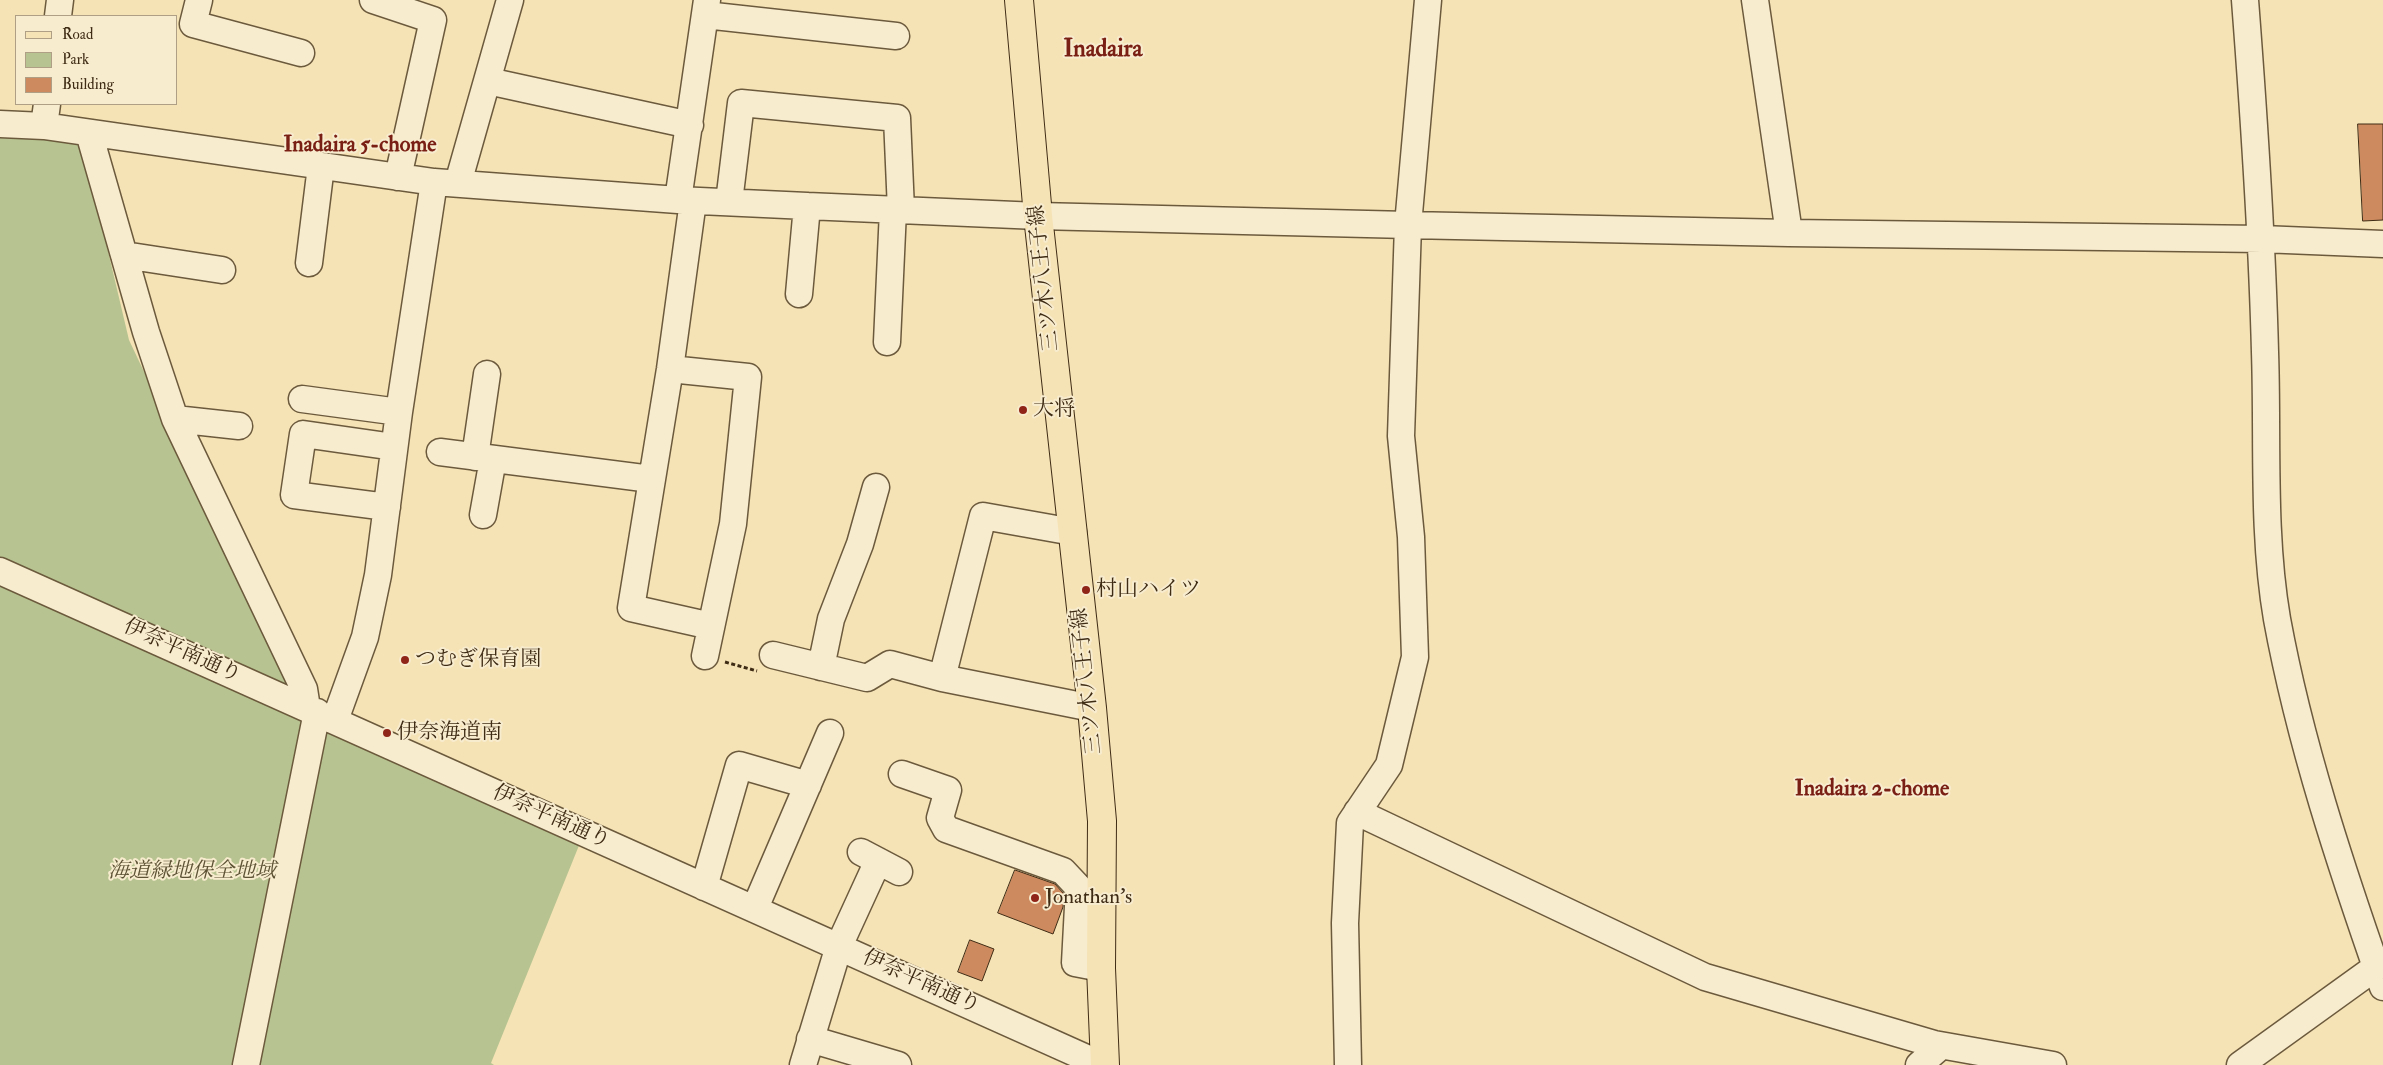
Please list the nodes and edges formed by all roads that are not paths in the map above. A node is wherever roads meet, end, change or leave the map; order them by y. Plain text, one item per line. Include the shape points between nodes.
1 (60, 0) edge
2 (199, 0) edge
3 (373, 0) edge
4 (510, 0) edge
5 (1020, 0) edge
6 (1428, 0) edge
7 (1755, 0) edge
8 (2246, 0) edge
9 (706, 8) edge
10 (58, 15) edge
11 (896, 36) dead end
12 (301, 53) dead end
13 (488, 81) junction
14 (45, 115) edge
15 (0, 124) edge
16 (690, 125) junction
17 (89, 133) junction
18 (321, 166) junction
19 (398, 177) junction
20 (446, 182) junction
21 (686, 200) junction
22 (729, 202) junction
23 (807, 206) junction
24 (897, 210) junction
25 (1038, 216) junction
26 (1408, 225) junction
27 (1789, 233) junction
28 (2262, 239) junction
29 (2383, 244) edge
30 (124, 255) junction
31 (310, 263) dead end
32 (222, 270) dead end
33 (799, 294) dead end
34 (887, 342) dead end
35 (670, 368) junction
36 (487, 374) dead end
37 (302, 399) dead end
38 (399, 412) junction
39 (175, 419) junction
40 (239, 426) dead end
41 (394, 447) junction
42 (440, 452) dead end
43 (484, 458) junction
44 (651, 479) junction
45 (875, 487) dead end
46 (387, 506) junction
47 (483, 515) dead end
48 (1072, 532) junction
49 (0, 571) edge
50 (711, 626) junction
51 (773, 655) road end
52 (705, 656) road end
53 (821, 667) junction
54 (942, 678) junction
55 (1092, 708) junction
56 (320, 713) junction
57 (830, 734) dead end
58 (902, 774) dead end
59 (808, 786) junction
60 (1357, 812) junction
61 (879, 862) dead end
62 (704, 887) junction
63 (755, 908) junction
64 (839, 946) junction
65 (1102, 968) junction
66 (2381, 972) edge
67 (810, 1039) junction
68 (1942, 1046) junction
69 (246, 1065) edge
70 (803, 1065) edge
71 (898, 1065) edge
72 (1104, 1065) edge
73 (1348, 1065) edge
74 (1919, 1065) edge
75 (2053, 1065) edge
76 (2240, 1065) edge

1 - 10 street
2 - 12 street via 193,24
3 - 19 street via 433,20
4 - 13 street
5 - 25 main road, 三ツ木八王子線
6 - 26 street
7 - 27 street
8 - 28 street
9 - 11 street
9 - 16 street
13 - 16 street
13 - 20 street
14 - 15 street
14 - 17 street
16 - 21 street
17 - 18 street
17 - 30 street
18 - 19 street
18 - 31 street
19 - 20 street
20 - 21 street
20 - 38 street
21 - 22 street
21 - 35 street
22 - 23 street
22 - 24 street via 741,103 897,118
23 - 24 street
23 - 33 street
24 - 25 street
24 - 34 street
25 - 26 street
25 - 48 main road, 三ツ木八王子線
26 - 27 street
26 - 60 street via 1401,436 1411,537 1415,657 1389,765
27 - 28 street
28 - 29 street
28 - 66 street via 2269,532 2277,618 2306,741 2346,882
30 - 32 street
30 - 39 street
35 - 44 street
35 - 50 street via 748,377 733,524
36 - 43 street
37 - 38 street
38 - 41 street
39 - 40 street
39 - 56 street via 304,689
41 - 46 street
41 - 46 street via 303,434 294,495
42 - 43 street
43 - 44 street
43 - 47 street
44 - 50 street via 631,608
45 - 53 street via 860,544 831,619
46 - 56 street via 378,576 365,637
48 - 54 street via 983,516
48 - 55 main road, 三ツ木八王子線
49 - 56 street, 伊奈平南通り
50 - 52 street
51 - 53 street
53 - 54 street via 867,678 890,664
54 - 55 street
55 - 65 main road, 三ツ木八王子線 via 1102,821
56 - 62 street, 伊奈平南通り
56 - 69 street
57 - 59 street
58 - 65 street via 948,790 940,818 946,829 1063,871 1079,888 1075,964
59 - 62 street via 739,765
59 - 63 street
60 - 68 street via 1705,977
60 - 73 street via 1350,823 1345,923
61 - 64 street
62 - 63 street, 伊奈平南通り
63 - 64 street, 伊奈平南通り
64 - 67 street
64 - 72 street, 伊奈平南通り
65 - 72 main road, 三ツ木八王子線
66 - 76 street
67 - 70 street
67 - 71 street
68 - 74 street
68 - 75 street

